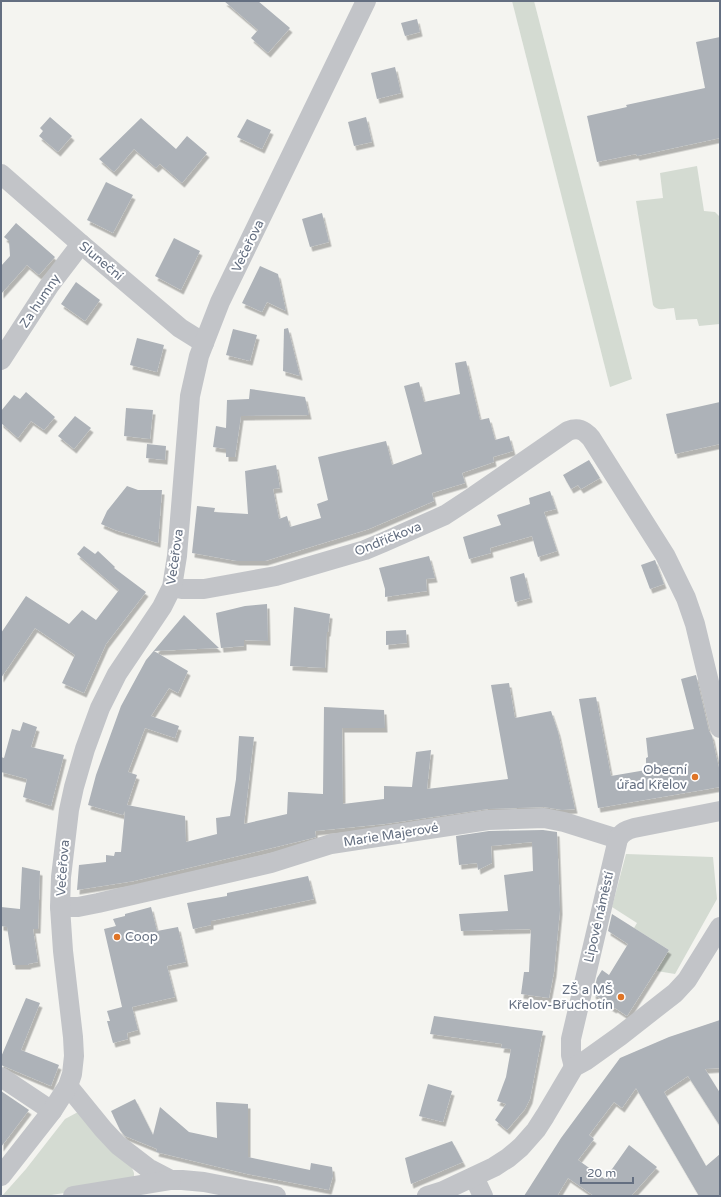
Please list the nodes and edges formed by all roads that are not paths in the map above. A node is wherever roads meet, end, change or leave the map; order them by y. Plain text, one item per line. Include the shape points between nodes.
1 (366, 1) edge
2 (1, 174) edge
3 (81, 244) junction
4 (204, 343) junction
5 (1, 360) edge
6 (172, 587) junction
7 (720, 728) edge
8 (720, 811) edge
9 (618, 838) junction
10 (60, 907) junction
11 (720, 926) edge
12 (574, 1067) junction
13 (1, 1077) edge
14 (68, 1086) junction
15 (52, 1111) junction
16 (1, 1176) edge
17 (474, 1177) junction
18 (171, 1180) junction
19 (102, 1194) edge
20 (73, 1196) edge
21 (276, 1196) edge
22 (427, 1196) edge
23 (483, 1196) edge

1 - 4 street, Večeřova via 220,302
2 - 3 street, Sluneční
3 - 4 street, Sluneční via 180,328
3 - 5 street, Za humny
4 - 6 street, Večeřova via 190,396 177,556
6 - 7 street, Ondříčkova via 204,590 263,579 365,550 444,514 568,431 580,429 591,438 676,576 695,624
6 - 10 street, Večeřova via 162,607 117,674 89,736 69,810
8 - 9 street via 634,828 620,834
9 - 10 street, Marie Majerové via 544,818 488,820 331,844 277,861 106,902
9 - 12 street, Lipové náměstí via 571,1039 570,1055
10 - 14 street, Večeřova via 74,1056
11 - 12 street via 687,980 674,993 620,1036
12 - 17 street via 528,1140 508,1158
13 - 15 street
14 - 15 street, Večeřova
14 - 18 street via 115,1142 148,1168
15 - 16 street, Večeřova
17 - 22 street
17 - 23 street
18 - 19 street
18 - 21 street via 204,1182
19 - 20 street

